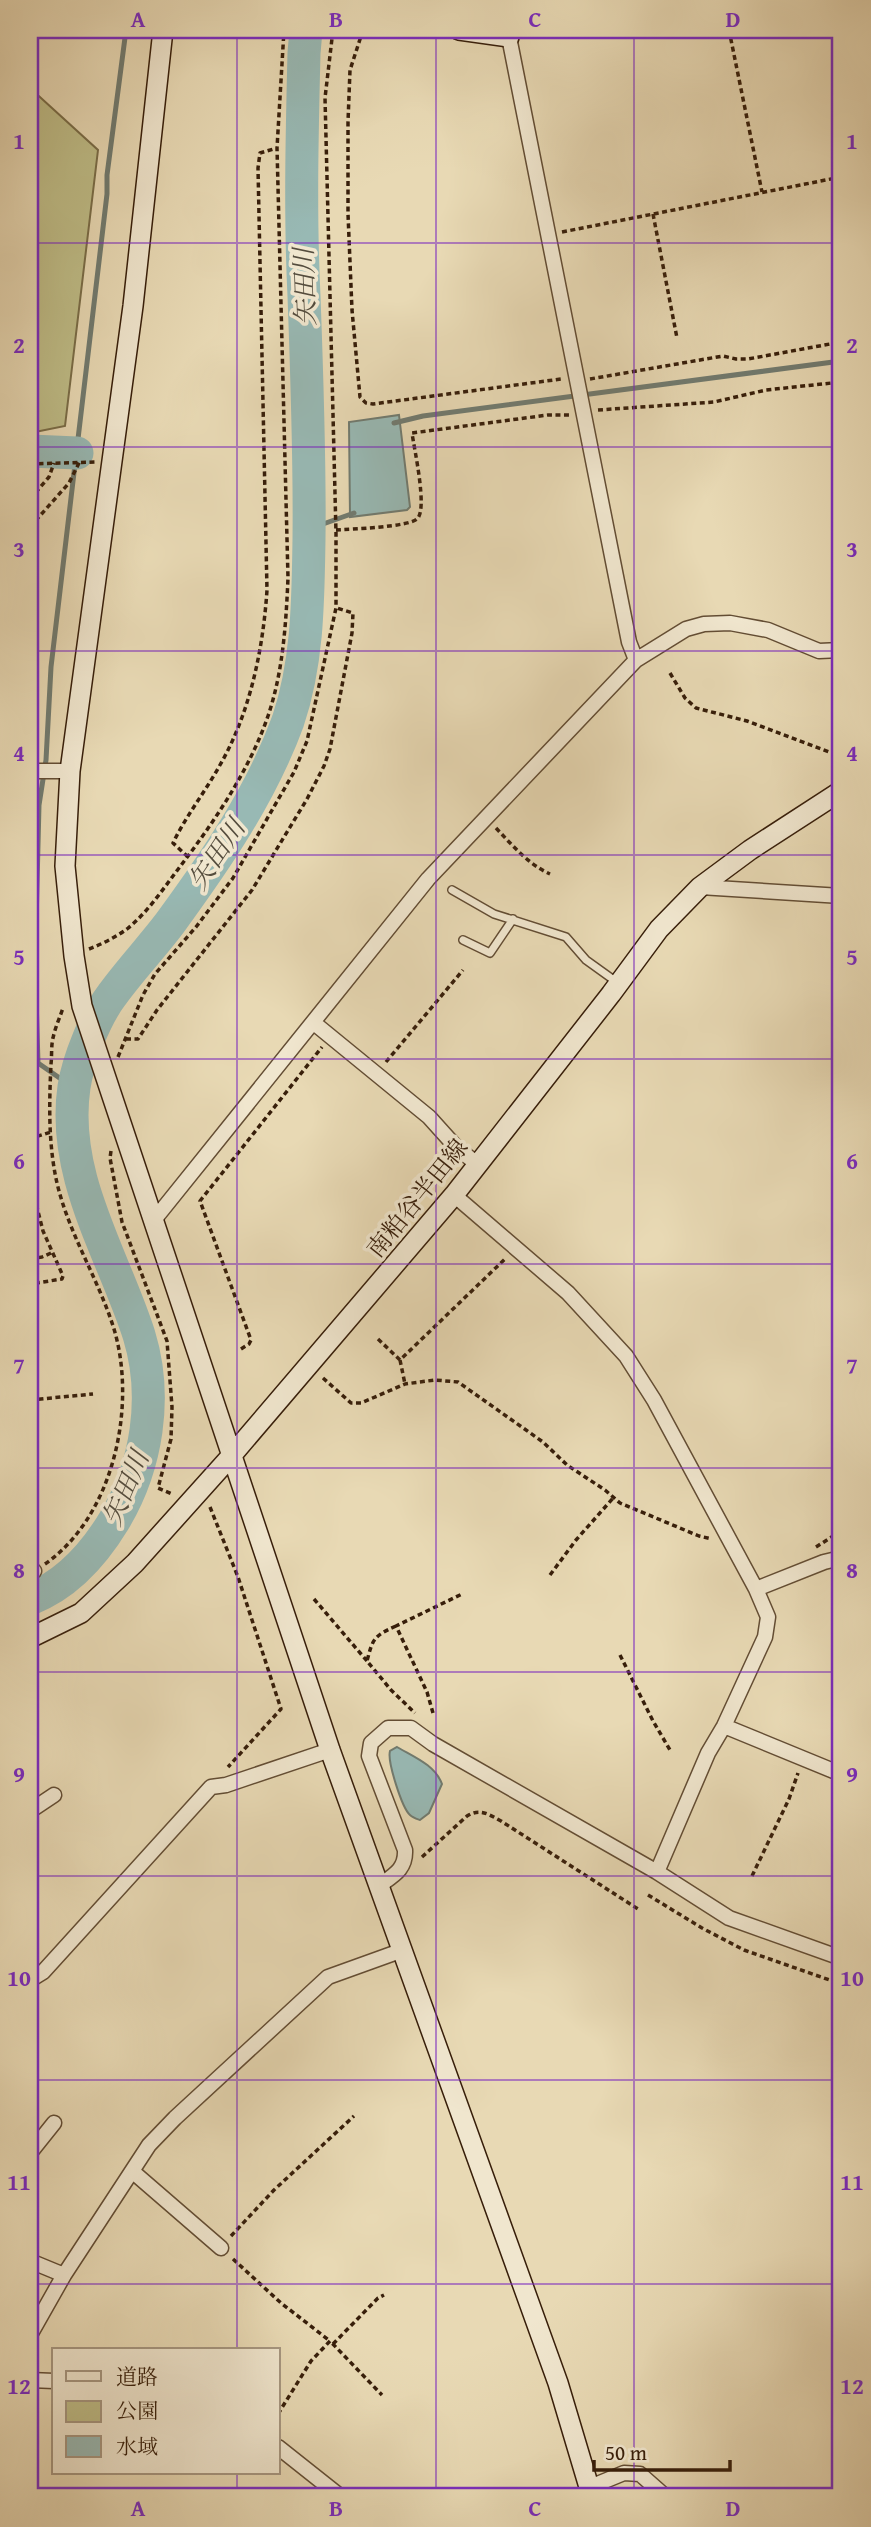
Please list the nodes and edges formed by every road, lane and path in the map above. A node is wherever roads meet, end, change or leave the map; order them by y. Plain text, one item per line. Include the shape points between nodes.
1 (163, 30) edge
2 (284, 30) edge
3 (333, 30) edge
4 (363, 30) edge
5 (459, 30) edge
6 (729, 30) edge
7 (838, 30) edge
8 (508, 33) edge
9 (841, 48) edge
10 (277, 148) junction
11 (841, 177) edge
12 (762, 192) junction
13 (653, 214) junction
14 (548, 234) junction
15 (677, 338) dead end
16 (841, 342) edge
17 (578, 381) junction
18 (841, 382) edge
19 (583, 408) junction
20 (80, 461) junction
21 (112, 462) junction
22 (54, 463) junction
23 (30, 464) edge
24 (30, 499) edge
25 (30, 527) edge
26 (336, 530) junction
27 (335, 608) junction
28 (841, 650) edge
29 (636, 660) junction
30 (670, 673) dead end
31 (841, 735) edge
32 (837, 755) junction
33 (841, 768) edge
34 (30, 771) edge
35 (70, 771) junction
36 (841, 791) edge
37 (486, 818) junction
38 (188, 857) junction
39 (550, 874) dead end
40 (700, 887) junction
41 (452, 890) dead end
42 (841, 897) edge
43 (513, 919) junction
44 (463, 940) dead end
45 (490, 953) junction
46 (74, 956) junction
47 (497, 962) dead end
48 (463, 970) dead end
49 (618, 984) junction
50 (81, 999) junction
51 (314, 1023) junction
52 (330, 1037) junction
53 (126, 1039) junction
54 (103, 1069) junction
55 (377, 1072) junction
56 (51, 1132) junction
57 (126, 1136) junction
58 (30, 1141) edge
59 (477, 1164) junction
60 (30, 1180) edge
61 (454, 1195) junction
62 (154, 1220) junction
63 (520, 1250) junction
64 (51, 1252) junction
65 (30, 1259) edge
66 (30, 1284) edge
67 (379, 1339) dead end
68 (242, 1349) dead end
69 (400, 1360) junction
70 (308, 1365) junction
71 (405, 1384) junction
72 (93, 1394) dead end
73 (30, 1399) edge
74 (232, 1455) junction
75 (205, 1485) junction
76 (614, 1497) junction
77 (189, 1502) junction
78 (731, 1543) junction
79 (841, 1558) edge
80 (32, 1572) edge
81 (550, 1575) dead end
82 (756, 1589) junction
83 (462, 1594) dead end
84 (314, 1599) dead end
85 (396, 1626) junction
86 (30, 1638) edge
87 (620, 1655) dead end
88 (367, 1661) junction
89 (433, 1713) dead end
90 (423, 1720) dead end
91 (724, 1726) junction
92 (330, 1749) junction
93 (670, 1750) dead end
94 (802, 1758) junction
95 (841, 1774) edge
96 (211, 1787) junction
97 (54, 1795) dead end
98 (30, 1811) edge
99 (404, 1864) junction
100 (657, 1872) junction
101 (752, 1876) dead end
102 (380, 1885) junction
103 (648, 1895) dead end
104 (638, 1909) dead end
105 (403, 1950) junction
106 (841, 1958) edge
107 (30, 1980) edge
108 (841, 1984) edge
109 (354, 2116) dead end
110 (54, 2123) dead end
111 (30, 2153) edge
112 (132, 2171) junction
113 (221, 2248) junction
114 (30, 2261) edge
115 (64, 2275) junction
116 (384, 2295) dead end
117 (30, 2335) edge
118 (331, 2343) junction
119 (30, 2380) edge
120 (52, 2381) edge
121 (382, 2395) dead end
122 (280, 2411) edge
123 (280, 2449) edge
124 (591, 2492) edge
125 (341, 2497) edge
126 (666, 2497) edge

1 - 21 street
2 - 10 path
3 - 26 path via 325,98
4 - 17 path via 350,70 348,122 351,282 360,397 373,404
5 - 8 street
6 - 12 path
7 - 9 path
8 - 14 street
10 - 38 path via 286,625 268,716 226,801
10 - 38 path via 260,153 258,168 266,613 248,699 234,736 173,844
11 - 12 path
12 - 13 path
13 - 14 path
13 - 15 path
14 - 17 street
16 - 17 path
17 - 19 street
18 - 19 path via 766,390 713,402
19 - 26 path via 412,433 421,489 419,518
19 - 29 street
20 - 21 path
20 - 22 path
20 - 25 path via 69,483
21 - 35 street
22 - 23 path
22 - 24 path via 49,477
26 - 27 path
27 - 53 path via 307,741 294,772 233,878 155,974
27 - 53 path via 353,613 352,633 324,766 235,913 138,1038
28 - 29 street via 819,651 768,631 730,623 704,624 686,629
29 - 37 street
30 - 32 path via 696,708 747,721
31 - 32 path
32 - 33 path
34 - 35 street
35 - 46 street via 65,866
36 - 40 street, 南粕谷半田線
37 - 39 path via 522,855
37 - 51 street via 428,879
38 - 46 path via 126,929
40 - 42 street
40 - 49 street, 南粕谷半田線 via 659,929
41 - 43 lane via 494,914
43 - 45 lane
43 - 49 lane via 566,937 586,960
44 - 45 lane
45 - 47 lane
46 - 50 street
48 - 55 path
49 - 59 street, 南粕谷半田線
50 - 54 street
50 - 56 path via 63,1009 52,1040
51 - 52 street
51 - 62 street
52 - 55 street
52 - 68 path via 200,1201 251,1340
53 - 54 path via 114,1069
54 - 57 street
55 - 59 street
56 - 58 path
56 - 80 path via 65,1214 114,1330 123,1395 120,1438 92,1511 71,1539
57 - 62 street
57 - 77 path via 112,1145 115,1191 122,1222 167,1341 171,1439 158,1488
59 - 61 street, 南粕谷半田線
60 - 64 path
61 - 63 street
61 - 70 street, 南粕谷半田線
62 - 74 street
63 - 69 path via 508,1256
63 - 78 street via 568,1293 626,1356
64 - 65 path
64 - 66 path via 63,1276
67 - 69 path
69 - 71 path
70 - 71 path via 351,1402 367,1402
70 - 74 street, 南粕谷半田線
71 - 76 path via 458,1382
72 - 73 path
74 - 75 street, 南粕谷半田線
74 - 92 street
75 - 77 street, 南粕谷半田線
75 - 96 path via 281,1709
76 - 78 path via 699,1536
76 - 81 path
77 - 86 street, 南粕谷半田線 via 135,1563 81,1613
78 - 82 street
79 - 82 street
82 - 91 street via 768,1617 765,1637
83 - 85 path
84 - 88 path
85 - 88 path via 372,1640
85 - 89 path
87 - 93 path
88 - 90 path
91 - 94 street
91 - 100 street
92 - 96 street
92 - 102 street
94 - 95 street
94 - 101 path via 789,1799
96 - 107 street via 43,1972
97 - 98 street
99 - 100 street via 405,1850 369,1756 371,1743 388,1728 411,1728
99 - 102 street
99 - 104 path via 424,1856 467,1815 483,1811
100 - 106 street via 729,1918
102 - 105 street
103 - 108 path via 744,1950
105 - 112 street via 328,1977 175,2118
105 - 124 street via 558,2384
109 - 113 path via 274,2190
110 - 111 street
112 - 113 street
112 - 115 street
113 - 118 path
114 - 115 street
115 - 117 street
116 - 118 path
118 - 121 path
118 - 122 path via 311,2361
119 - 120 street
123 - 125 street
124 - 126 street via 624,2473 640,2474

